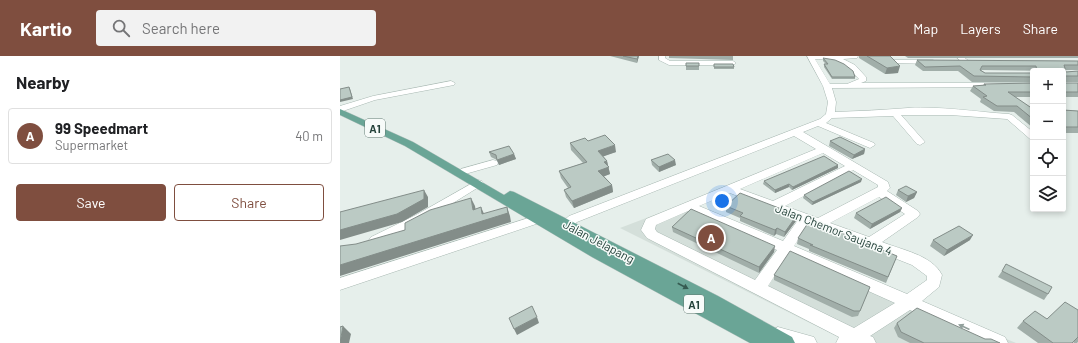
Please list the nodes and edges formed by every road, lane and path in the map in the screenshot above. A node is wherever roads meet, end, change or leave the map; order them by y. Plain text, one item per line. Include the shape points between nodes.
1 (662, 56) edge
2 (958, 56) edge
3 (811, 57) edge
4 (839, 57) edge
5 (855, 57) edge
6 (893, 62) edge
7 (966, 62) junction
8 (981, 62) edge
9 (732, 63) edge
10 (421, 83) dead end
11 (451, 83) dead end
12 (998, 84) junction
13 (1030, 85) edge
14 (827, 86) junction
15 (844, 86) junction
16 (396, 93) junction
17 (340, 111) edge
18 (896, 113) junction
19 (830, 114) junction
20 (818, 123) junction
21 (795, 132) junction
22 (1030, 134) edge
23 (920, 142) dead end
24 (409, 144) junction
25 (870, 145) dead end
26 (824, 149) junction
27 (493, 163) dead end
28 (853, 166) junction
29 (465, 171) junction
30 (478, 183) junction
31 (730, 189) junction
32 (880, 192) junction
33 (688, 206) junction
34 (774, 206) junction
35 (538, 219) junction
36 (813, 220) junction
37 (563, 228) junction
38 (364, 244) edge
39 (871, 244) junction
40 (785, 248) junction
41 (340, 284) edge
42 (758, 288) junction
43 (909, 302) junction
44 (766, 337) edge
45 (856, 341) edge
46 (786, 343) edge
47 (808, 343) edge
48 (999, 343) edge

1 - 9 street via 663,61 669,63
2 - 7 street
3 - 4 street
3 - 14 street
4 - 5 street
4 - 15 street via 863,79
6 - 7 street
7 - 8 street
7 - 12 street
10 - 16 street
11 - 16 street
12 - 13 street
12 - 15 street
14 - 15 street
14 - 19 street via 832,102
16 - 17 street via 373,98
17 - 24 main road, Jalan Jelapang / A1
18 - 19 street
18 - 22 street via 950,112 1009,117
18 - 23 street
19 - 20 street
20 - 21 street
20 - 25 street
21 - 26 street
21 - 37 street via 646,190 574,220
24 - 29 main road, Jalan Jelapang / A1 via 415,144
24 - 30 main road, Jalan Jelapang / A1
26 - 28 street
26 - 31 street
27 - 29 street
28 - 32 street via 884,184
28 - 34 street
29 - 37 main road, Jalan Jelapang / A1
30 - 35 main road, Jalan Jelapang / A1
30 - 38 street via 420,218 386,236
31 - 33 street
31 - 34 street, Jalan Chemor Saujana 4
32 - 36 street
32 - 39 street via 914,214
33 - 40 street
33 - 42 street via 651,222 648,230 652,235
34 - 36 street, Jalan Chemor Saujana 4
35 - 37 main road, Jalan Jelapang / A1
35 - 41 street
36 - 39 street, Jalan Chemor Saujana 4
36 - 40 street
37 - 44 main road, Jalan Jelapang / A1
39 - 43 street, Jalan Chemor Saujana 4 via 917,261 935,275 934,282
40 - 42 street
40 - 43 street
42 - 45 street
43 - 45 street
48 -> 43 street
44 - 46 main road, Jalan Jelapang / A1
44 - 47 street

